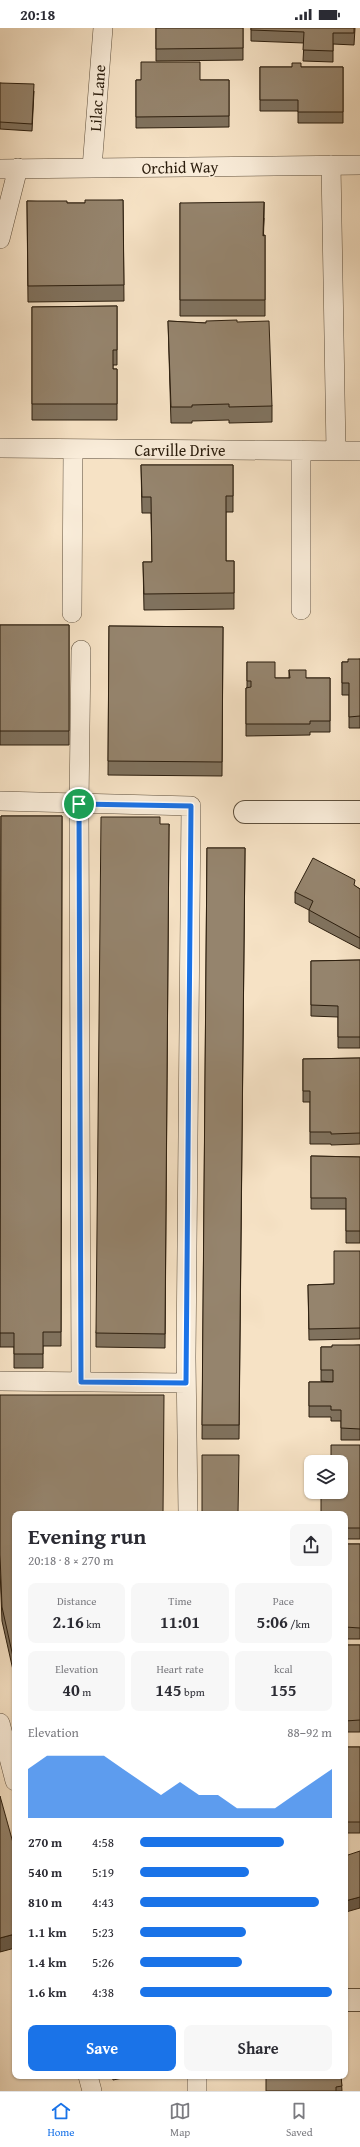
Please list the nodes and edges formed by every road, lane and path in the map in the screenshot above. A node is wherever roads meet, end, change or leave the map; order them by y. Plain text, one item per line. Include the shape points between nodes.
1 (103, 28) edge
2 (331, 164) junction
3 (360, 165) edge
4 (9, 168) edge
5 (92, 168) junction
6 (0, 240) edge
7 (0, 448) edge
8 (73, 449) junction
9 (301, 450) junction
10 (336, 450) junction
11 (360, 451) edge
12 (301, 610) dead end
13 (72, 612) dead end
14 (81, 650) dead end
15 (0, 801) edge
16 (79, 804) junction
17 (244, 812) dead end
18 (360, 812) edge
19 (0, 1381) edge
20 (81, 1382) junction
21 (186, 1383) junction
22 (188, 1511) edge
23 (0, 1723) edge
24 (12, 1769) edge
25 (348, 2000) edge
26 (360, 2000) edge
27 (89, 2079) edge
28 (197, 2079) edge
29 (92, 2091) edge
30 (197, 2091) edge

1 - 5 lane, Lilac Lane
2 - 3 lane, Orchid Way
2 - 5 lane, Orchid Way
2 - 10 lane
4 - 5 lane, Orchid Way
4 - 6 lane
7 - 8 lane, Carville Drive
8 - 9 lane, Carville Drive
8 - 13 lane
9 - 10 lane, Carville Drive
9 - 12 lane
10 - 11 lane, Carville Drive
14 - 16 lane
15 - 16 lane
16 - 20 lane
16 - 21 lane via 191,806
17 - 18 street
19 - 20 lane
20 - 21 lane
21 - 22 lane
23 - 24 lane
25 - 26 street
27 - 29 lane
28 - 30 lane

